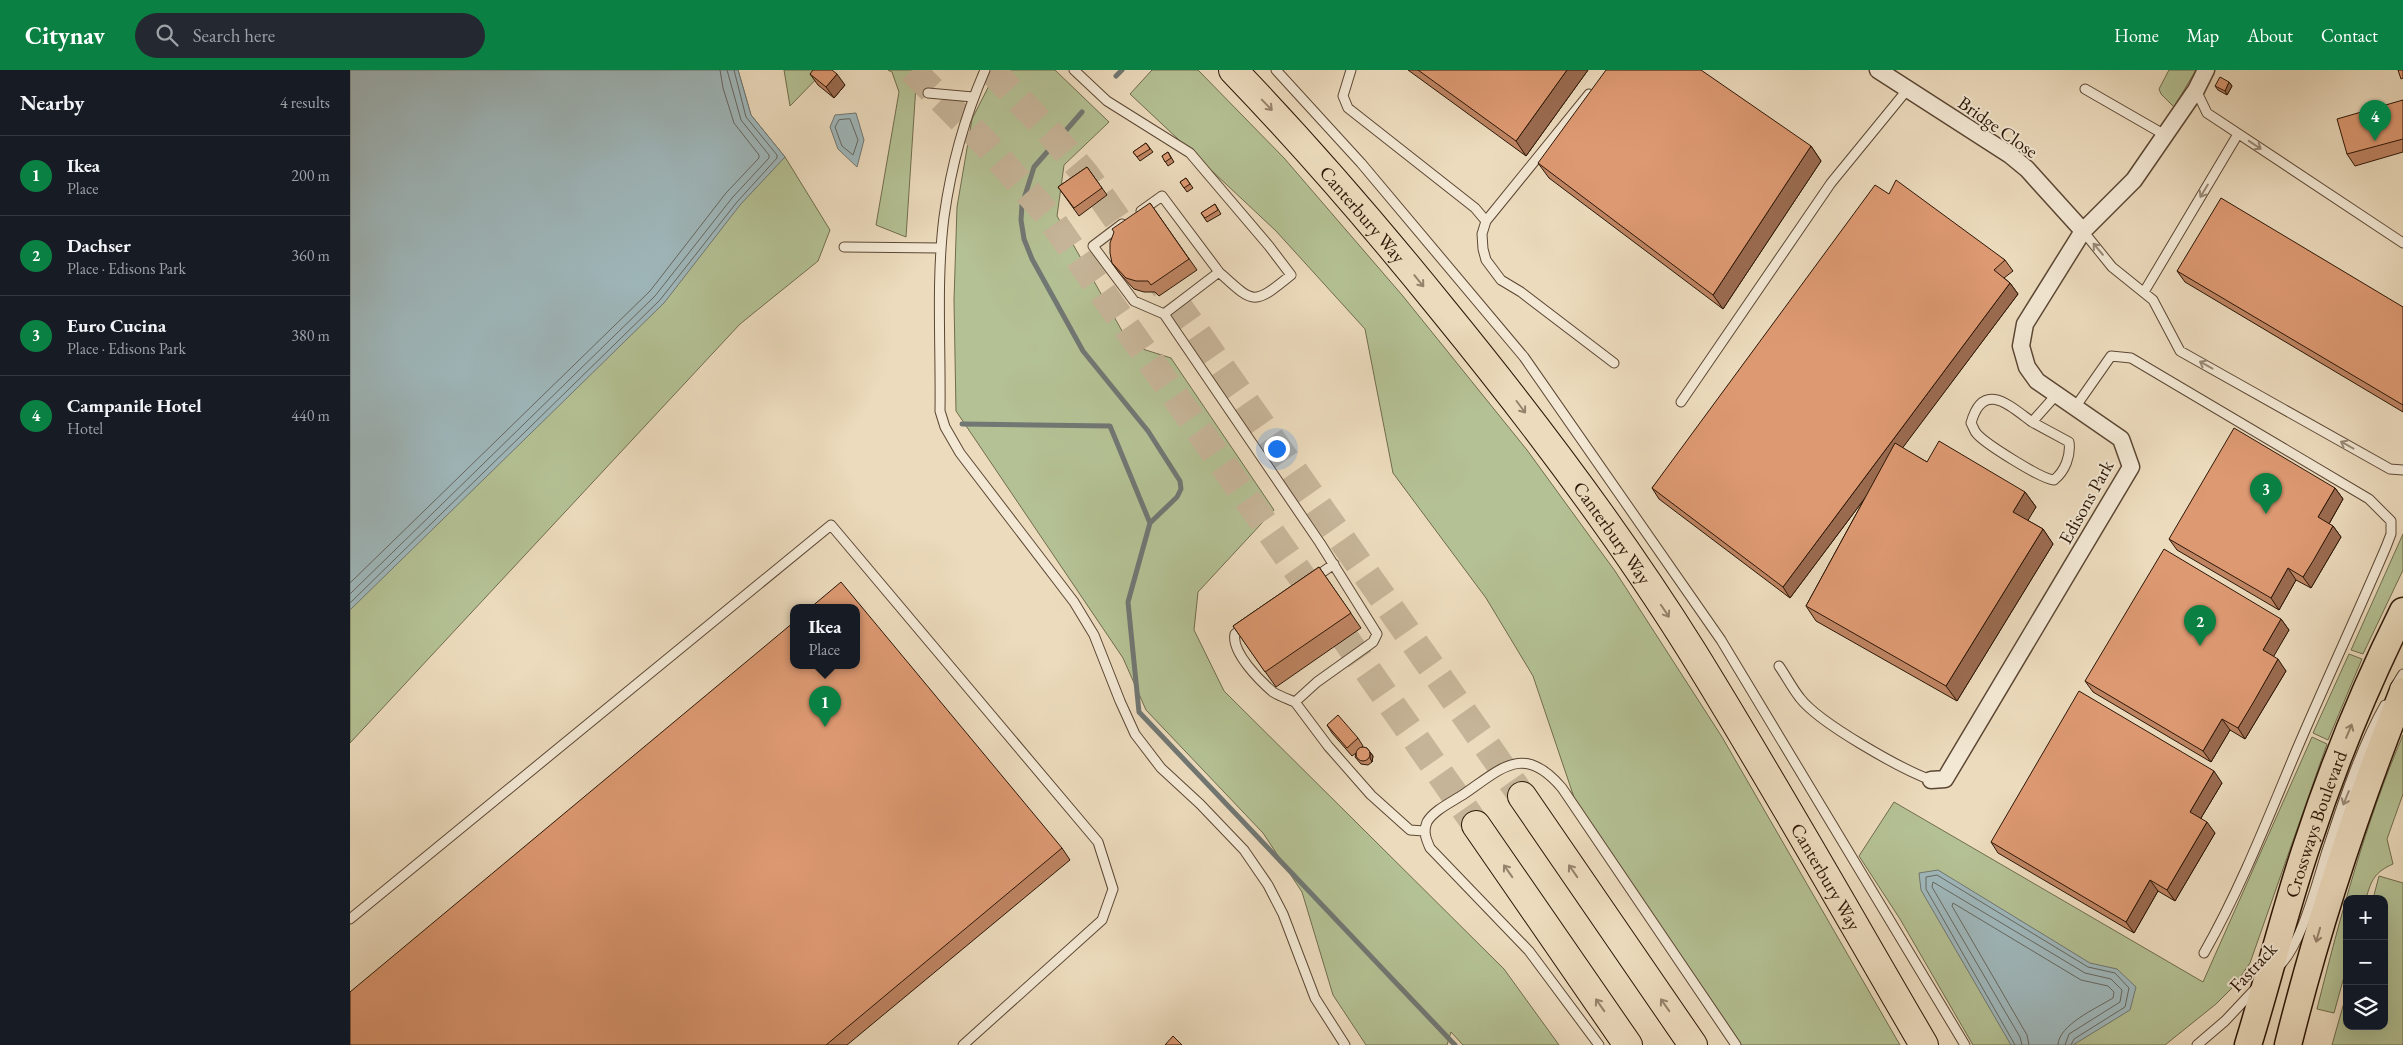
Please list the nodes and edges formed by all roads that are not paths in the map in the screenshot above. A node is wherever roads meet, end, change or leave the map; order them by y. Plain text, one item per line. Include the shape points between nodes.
1 (985, 70) edge
2 (1074, 70) edge
3 (1233, 70) edge
4 (1276, 70) edge
5 (1351, 70) edge
6 (1878, 70) edge
7 (2206, 70) edge
8 (1596, 85) edge
9 (2085, 89) dead end
10 (1907, 90) junction
11 (2196, 90) junction
12 (928, 92) dead end
13 (974, 97) junction
14 (2238, 134) junction
15 (2165, 135) junction
16 (1486, 221) junction
17 (2083, 232) junction
18 (2403, 243) edge
19 (844, 247) dead end
20 (942, 248) junction
21 (1219, 272) junction
22 (2144, 292) junction
23 (1164, 314) junction
24 (1614, 363) dead end
25 (2057, 394) junction
26 (1682, 402) dead end
27 (2076, 406) junction
28 (2032, 422) junction
29 (2403, 470) edge
30 (1334, 564) junction
31 (1304, 585) edge
32 (2403, 611) edge
33 (1258, 618) edge
34 (1779, 666) dead end
35 (2403, 674) edge
36 (2403, 691) edge
37 (1295, 702) junction
38 (1931, 780) joint
39 (1522, 796) tunnel mouth
40 (1476, 825) tunnel mouth
41 (1424, 832) junction
42 (350, 919) edge
43 (2204, 953) dead end
44 (2266, 976) junction
45 (963, 1045) edge
46 (1345, 1045) edge
47 (1599, 1045) edge
48 (1628, 1045) edge
49 (1693, 1045) edge
50 (1736, 1045) edge
51 (1924, 1045) edge
52 (1965, 1045) edge
53 (2197, 1045) edge
54 (2248, 1045) edge
55 (2288, 1045) edge

1 - 13 lane
2 - 21 lane via 1107,100 1190,153 1291,275 1266,296 1257,299 1248,298
3 -> 51 highway, Canterbury Way via 1373,224 1494,372 1591,500 1691,649
4 - 52 lane via 1361,163 1524,357 1721,640
5 - 16 lane via 1343,96 1348,108 1475,208
6 - 10 street, Bridge Close
7 - 11 street, Edisons Park
8 - 16 lane
9 - 15 lane
10 - 17 street, Bridge Close via 2010,155 2027,169
10 - 26 lane via 1831,183
11 - 14 lane via 2207,113
11 - 15 street, Edisons Park
12 - 13 lane
13 - 20 lane via 952,172
14 -> 18 lane
14 -> 22 lane
15 - 17 street, Edisons Park via 2134,180
16 - 24 lane via 1482,234 1483,249 1486,260 1501,280
22 -> 17 lane via 2112,267
17 - 25 street, Edisons Park via 2025,324 2021,346 2027,367 2037,380
19 - 20 lane
20 - 46 lane via 940,411 945,427 960,453 1074,602 1094,635 1135,734 1162,768 1244,850 1268,885 1283,914 1314,998
21 - 23 lane
21 - 23 lane via 1162,196 1093,246 1134,301
29 -> 22 lane via 2390,469 2180,351 2153,300
23 - 30 lane
25 - 27 street, Edisons Park
25 - 28 lane
27 - 38 street, Edisons Park via 2121,439 2131,467 1946,778
27 - 43 lane via 2111,356 2131,358 2369,499 2391,521 2391,534 2355,620 2240,883
28 - 28 lane via 2069,442 2067,461 2054,480 2045,480 2031,472 1976,433 1971,423 1981,403 1990,398 2003,401
30 - 31 lane
30 - 37 lane via 1377,634 1373,642 1316,682
44 -> 32 main road, Crossways Boulevard via 2339,754
33 - 37 lane via 1235,634 1236,649 1275,693
34 - 38 lane via 1800,699 1818,716 1912,773
35 -> 44 lane, Fastrack via 2375,725 2340,811 2302,926 2287,959
36 -> 55 main road, Crossways Boulevard via 2332,884
37 - 41 lane via 1371,795 1410,830
49 -> 39 highway
48 -> 40 highway
41 - 47 lane via 1430,848 1529,951
41 - 50 lane via 1433,814 1508,764 1531,764 1552,775
42 - 45 lane via 831,525 1098,842 1113,889 1102,920
44 - 53 lane, Fastrack via 2226,1020
44 - 54 main road, Crossways Boulevard

